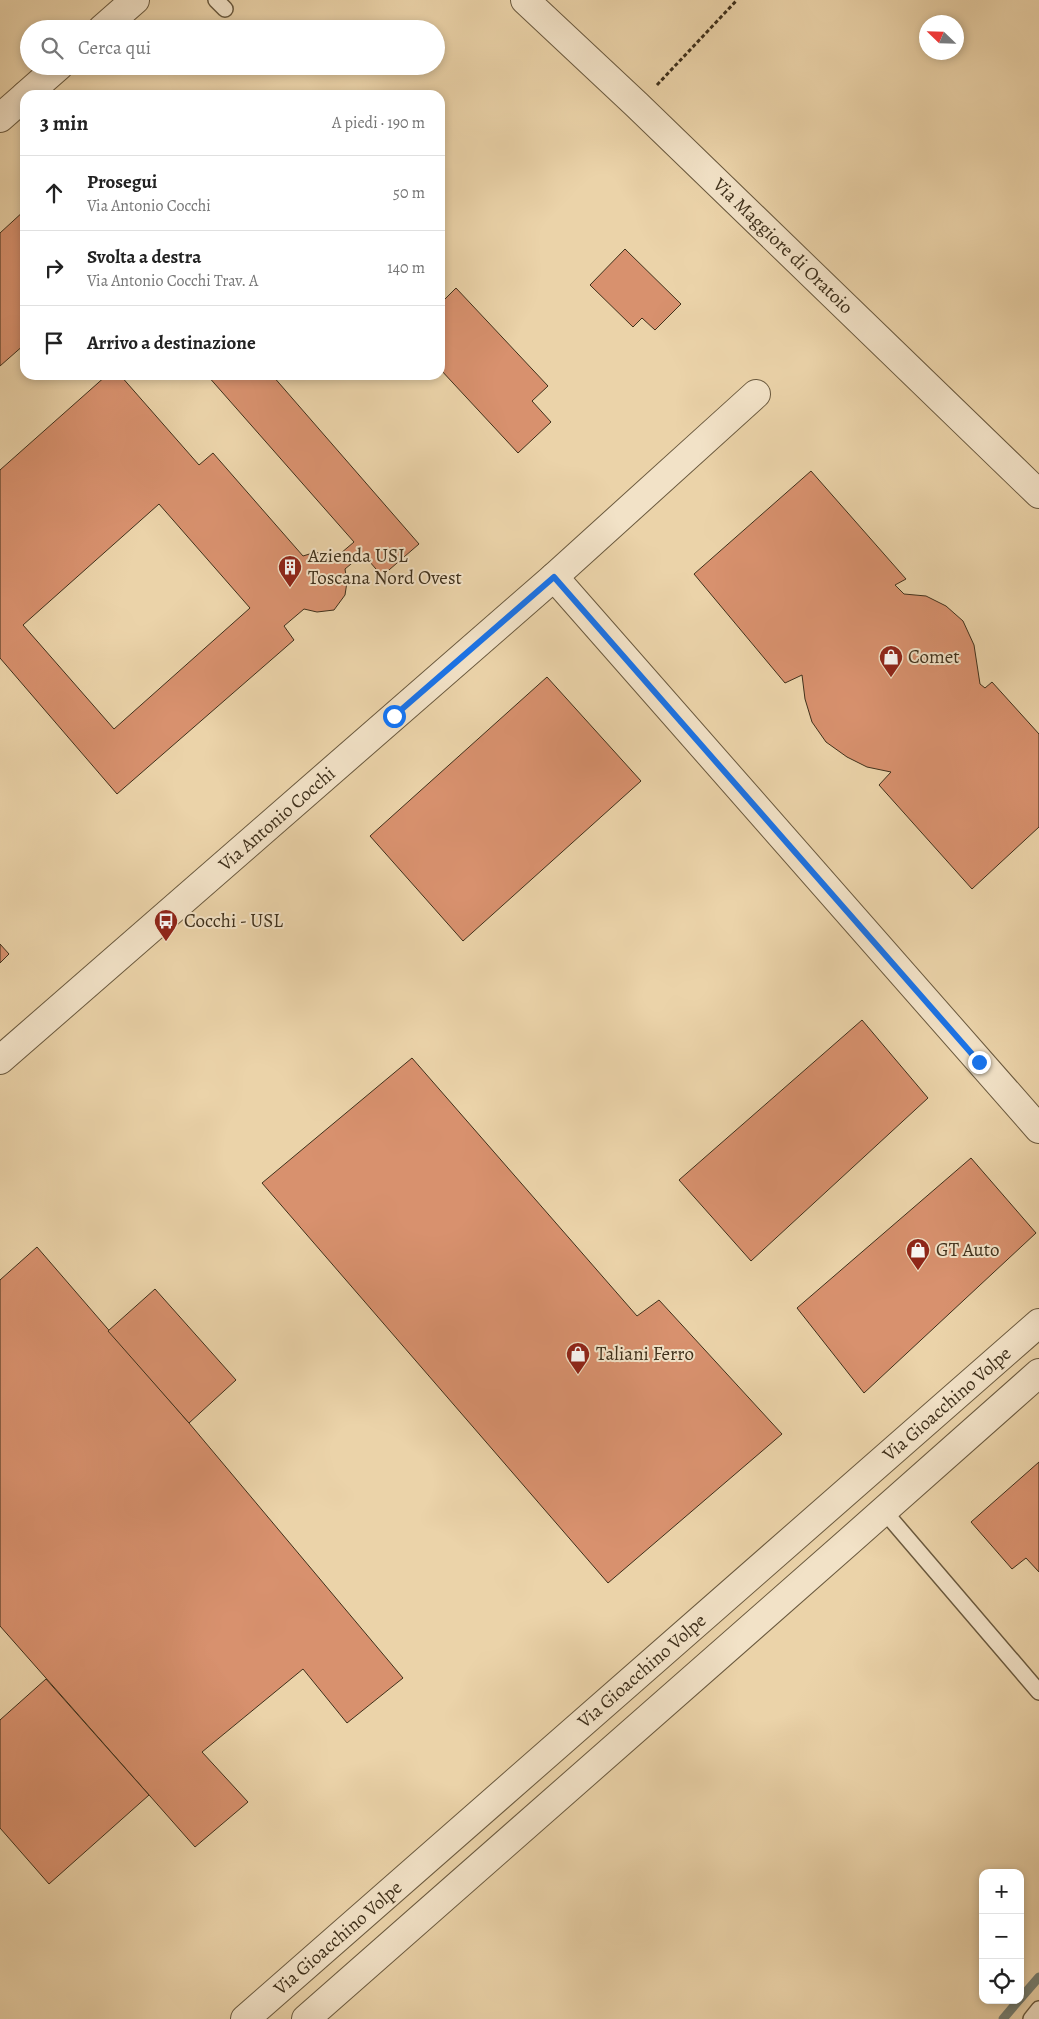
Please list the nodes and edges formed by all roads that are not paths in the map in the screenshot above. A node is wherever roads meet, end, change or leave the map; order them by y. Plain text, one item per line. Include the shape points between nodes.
1 (135, 0) edge
2 (525, 0) edge
3 (112, 20) edge
4 (49, 75) edge
5 (33, 90) edge
6 (20, 101) edge
7 (0, 118) edge
8 (756, 394) dead end
9 (1039, 494) edge
10 (554, 577) junction
11 (0, 1060) edge
12 (1039, 1129) edge
13 (1039, 1323) edge
14 (1039, 1373) edge
15 (884, 1511) junction
16 (1039, 1692) edge
17 (1039, 2009) edge
18 (245, 2019) edge
19 (306, 2019) edge
20 (1031, 2019) edge

1 - 3 street
2 - 9 street, Via Maggiore di Oratoio
4 - 5 street
6 - 7 street
8 - 10 street, Via Antonio Cocchi
10 - 11 street, Via Antonio Cocchi
10 - 12 street
13 - 18 street, Via Gioacchino Volpe
14 - 15 street, Via Gioacchino Volpe
15 - 16 lane
15 - 19 street, Via Gioacchino Volpe
17 - 20 lane

